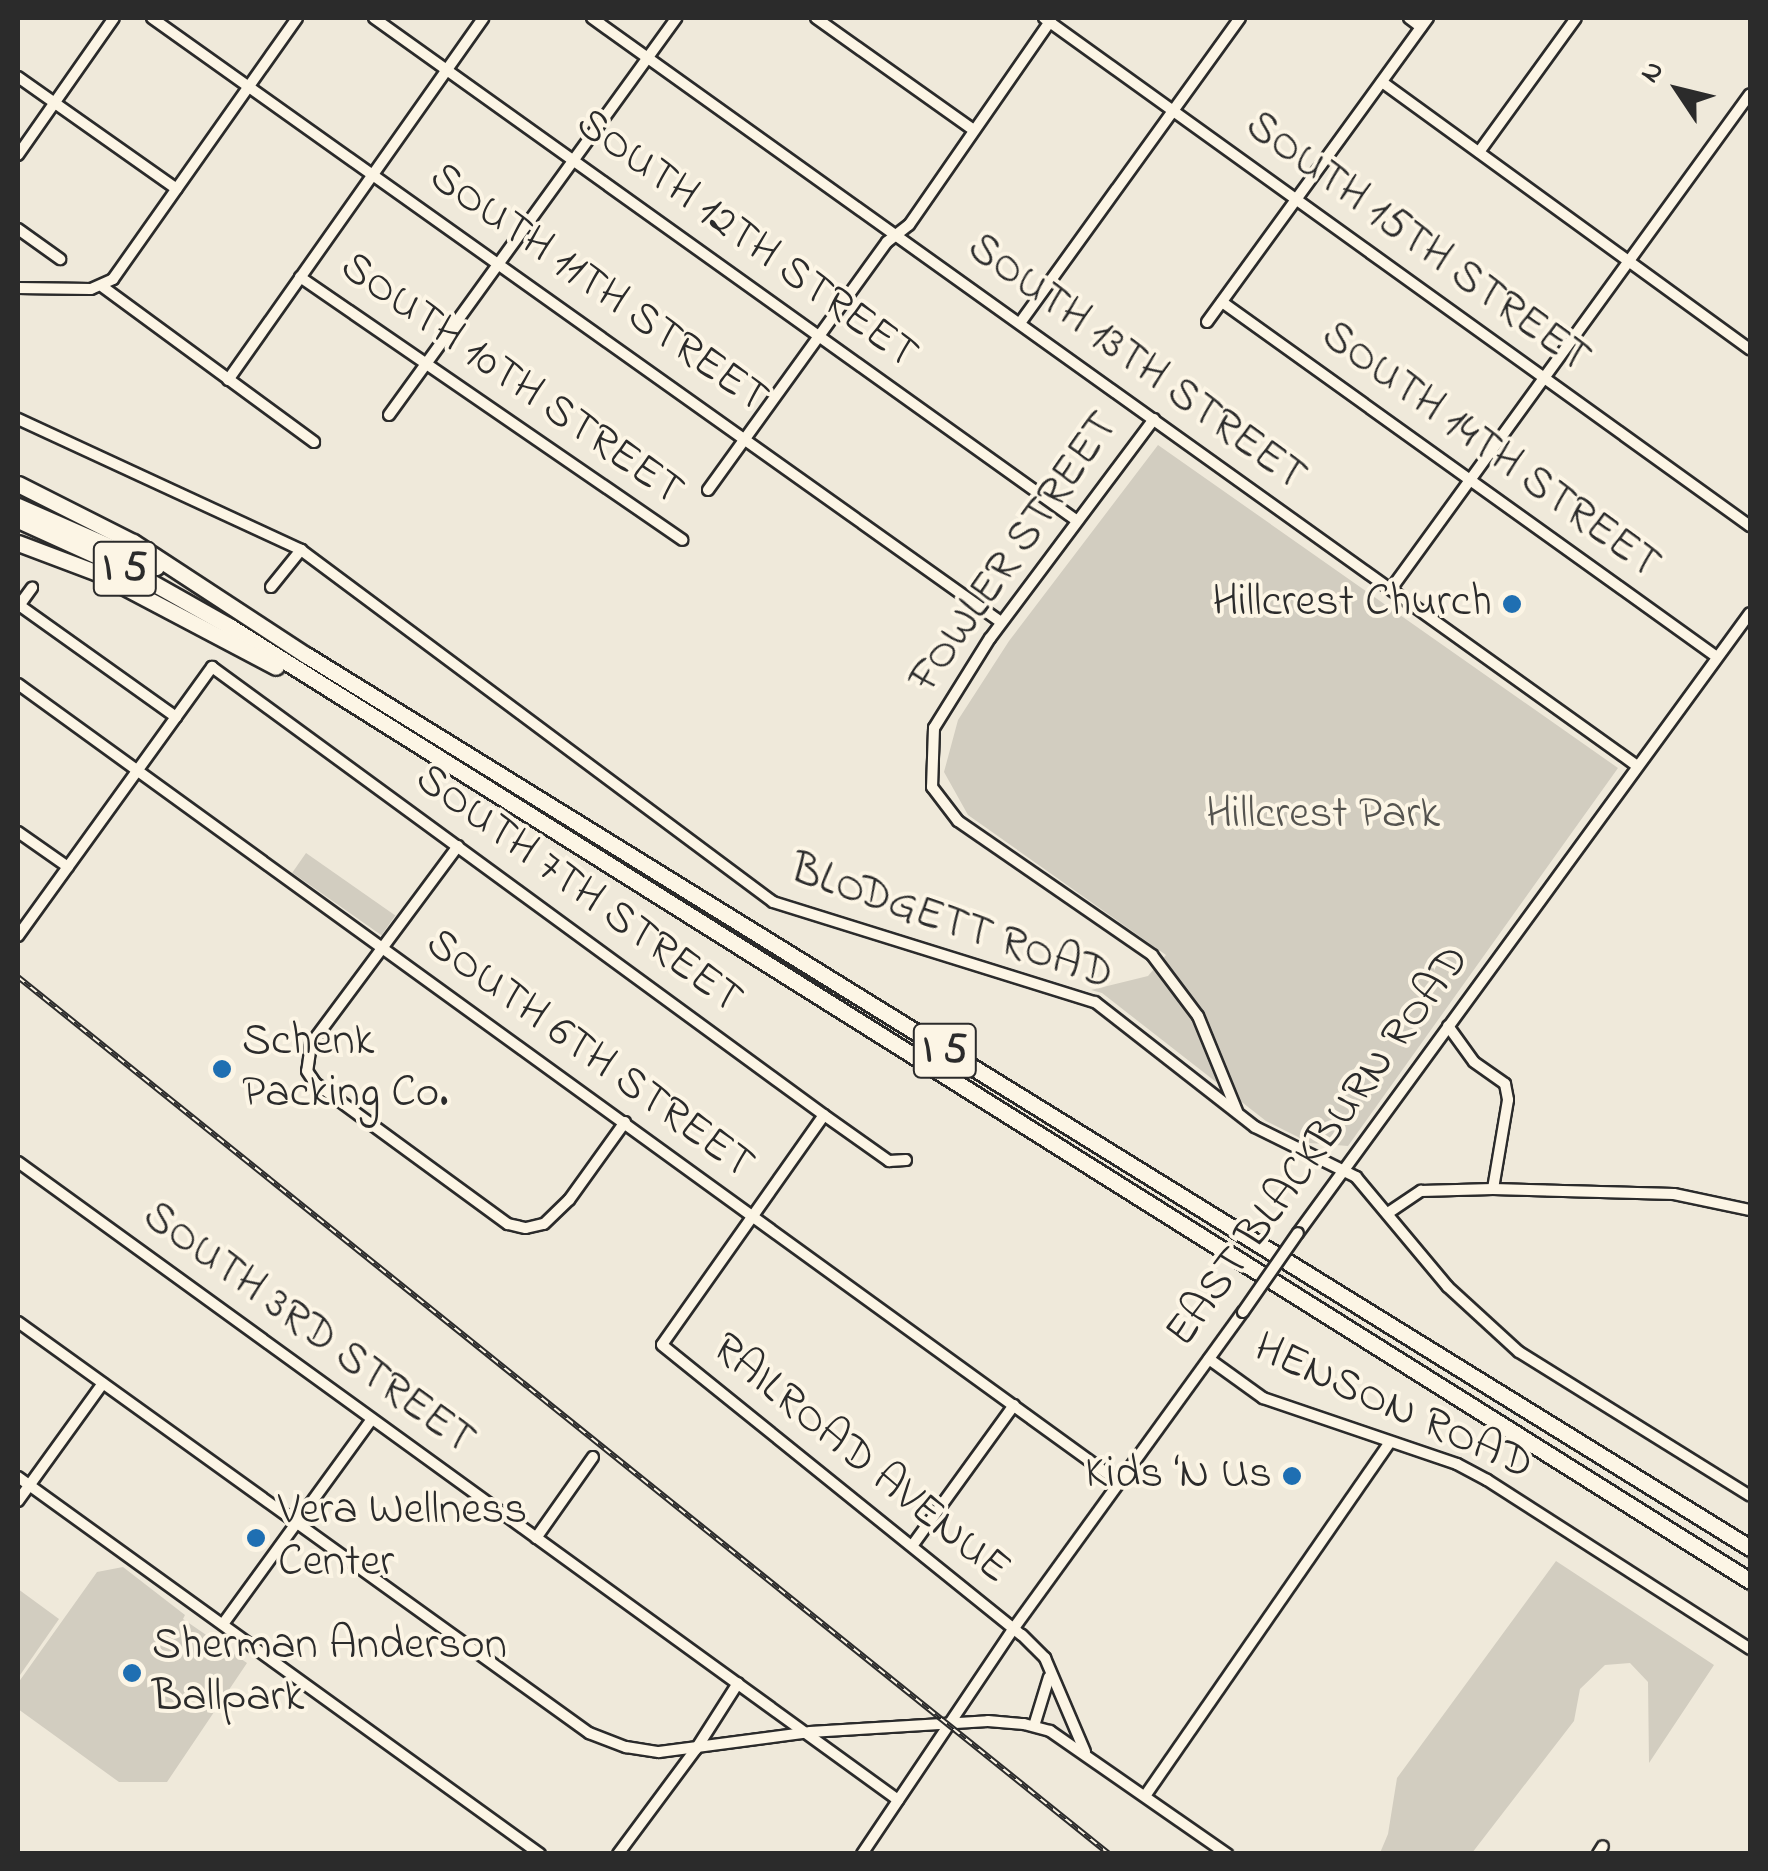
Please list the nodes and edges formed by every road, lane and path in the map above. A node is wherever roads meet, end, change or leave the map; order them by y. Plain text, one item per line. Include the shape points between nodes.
1 (114, 18) edge
2 (152, 18) edge
3 (297, 18) edge
4 (374, 18) edge
5 (483, 18) edge
6 (592, 18) edge
7 (676, 18) edge
8 (816, 18) edge
9 (1240, 18) edge
10 (1408, 18) edge
11 (1576, 18) edge
12 (1048, 19) edge
13 (1425, 22) edge
14 (648, 57) junction
15 (447, 69) junction
16 (18, 76) edge
17 (1382, 82) junction
18 (249, 86) junction
19 (1750, 94) edge
20 (52, 102) junction
21 (1173, 111) junction
22 (972, 129) junction
23 (1479, 152) junction
24 (18, 155) edge
25 (574, 159) junction
26 (374, 173) junction
27 (177, 188) junction
28 (1296, 199) junction
29 (18, 229) edge
30 (897, 234) junction
31 (60, 259) dead end
32 (1628, 261) junction
33 (501, 262) junction
34 (300, 277) junction
35 (103, 287) junction
36 (18, 288) edge
37 (1222, 302) junction
38 (1207, 322) dead end
39 (1020, 323) junction
40 (820, 336) junction
41 (1750, 349) edge
42 (428, 365) junction
43 (1543, 377) junction
44 (228, 380) junction
45 (389, 415) dead end
46 (1154, 419) junction
47 (18, 420) edge
48 (746, 436) junction
49 (314, 442) dead end
50 (1470, 479) junction
51 (18, 484) edge
52 (708, 490) dead end
53 (18, 506) edge
54 (18, 520) edge
55 (1076, 520) junction
56 (1750, 526) edge
57 (682, 540) dead end
58 (18, 544) edge
59 (300, 550) junction
60 (272, 587) dead end
61 (32, 588) dead end
62 (1391, 589) junction
63 (208, 593) junction
64 (18, 606) edge
65 (1750, 613) edge
66 (1001, 622) junction
67 (1717, 657) junction
68 (18, 684) edge
69 (176, 718) junction
70 (415, 744) junction
71 (1637, 766) junction
72 (138, 771) junction
73 (18, 832) edge
74 (458, 846) junction
75 (68, 866) junction
76 (18, 936) edge
77 (382, 950) junction
78 (1448, 1026) junction
79 (1238, 1112) junction
80 (824, 1115) junction
81 (625, 1122) junction
82 (906, 1160) dead end
83 (18, 1162) edge
84 (1346, 1170) junction
85 (1493, 1189) junction
86 (1750, 1210) edge
87 (1388, 1213) junction
88 (752, 1216) junction
89 (18, 1322) edge
90 (1209, 1360) junction
91 (102, 1383) junction
92 (1014, 1405) junction
93 (372, 1420) junction
94 (1388, 1443) junction
95 (592, 1457) dead end
96 (18, 1476) edge
97 (1120, 1483) junction
98 (29, 1485) junction
99 (1750, 1496) edge
100 (18, 1500) edge
101 (296, 1521) junction
102 (536, 1538) junction
103 (912, 1546) junction
104 (1750, 1546) edge
105 (1750, 1584) edge
106 (223, 1624) junction
107 (1014, 1628) junction
108 (1750, 1649) edge
109 (1049, 1676) junction
110 (738, 1683) junction
111 (948, 1724) junction
112 (1034, 1726) junction
113 (810, 1732) junction
114 (696, 1749) junction
115 (1086, 1755) junction
116 (1146, 1796) junction
117 (898, 1800) junction
118 (540, 1854) edge
119 (618, 1854) edge
120 (862, 1854) edge
121 (1227, 1854) edge

1 - 20 street
2 - 18 street, SOUTH 11TH STREET
3 - 18 street
4 - 15 street, SOUTH 12TH STREET
5 - 15 street
6 - 14 street, SOUTH 13TH STREET
7 - 14 street
8 - 22 street
9 - 21 street
10 - 13 street
11 - 23 street
12 - 21 street, SOUTH 15TH STREET
12 - 22 street
13 - 17 street
14 - 25 street
14 - 30 street, SOUTH 13TH STREET
15 - 25 street, SOUTH 12TH STREET
15 - 26 street
16 - 20 street
17 - 23 street
17 - 28 street
18 - 26 street, SOUTH 11TH STREET
18 - 27 street
19 - 32 street
20 - 24 street
20 - 27 street
21 - 28 street, SOUTH 15TH STREET
21 - 39 street
22 - 30 street
23 - 32 street
25 - 33 street
25 - 40 street, SOUTH 12TH STREET
26 - 33 street, SOUTH 11TH STREET
26 - 34 street
27 - 35 street
28 - 37 street
28 - 43 street, SOUTH 15TH STREET
29 - 31 street
30 - 39 street, SOUTH 13TH STREET
30 - 40 street
32 - 41 street
32 - 43 street
33 - 42 street
33 - 48 street, SOUTH 11TH STREET
34 - 42 street, SOUTH 10TH STREET
34 - 44 street
35 - 36 street
35 - 44 street
37 - 38 street
37 - 50 street, SOUTH 14TH STREET
39 - 46 street, SOUTH 13TH STREET
40 - 48 street
40 - 55 street, SOUTH 12TH STREET
42 - 45 street
42 - 57 street, SOUTH 10TH STREET
43 - 50 street
43 - 56 street, SOUTH 15TH STREET
44 - 49 street
46 - 55 street, FOWLER STREET
46 - 62 street, SOUTH 13TH STREET
47 - 59 street, BLODGETT ROAD
48 - 52 street
48 - 66 street, SOUTH 11TH STREET
50 - 62 street
50 - 67 street, SOUTH 14TH STREET
51 - 63 highway via 133,542
53 - 63 highway, I 5
54 - 70 highway, I 5 via 229,626
55 - 66 street, FOWLER STREET
58 - 70 highway via 161,604
59 - 60 street
59 - 79 street, BLODGETT ROAD via 773,902 1095,1002
61 - 64 street
62 - 71 street, SOUTH 13TH STREET
63 - 104 highway, I 5
64 - 69 street
65 - 67 street, EAST BLACKBURN ROAD
66 - 79 street, FOWLER STREET via 934,728 932,787 958,821 1152,955 1198,1016
67 - 71 street, EAST BLACKBURN ROAD
68 - 72 street, SOUTH 6TH STREET
69 - 72 street
69 - 74 street, SOUTH 7TH STREET via 212,666
70 - 105 highway, I 5
71 - 78 street, EAST BLACKBURN ROAD
72 - 75 street
72 - 77 street, SOUTH 6TH STREET
73 - 75 street
74 - 77 street
74 - 80 street, SOUTH 7TH STREET
75 - 76 street
77 - 81 street, SOUTH 6TH STREET
77 - 81 street via 306,1056 307,1070 315,1083 508,1224 544,1224
78 - 84 street, EAST BLACKBURN ROAD
78 - 85 street via 1474,1062 1504,1084 1508,1100
79 - 84 street, BLODGETT ROAD via 1255,1127
80 - 82 street, SOUTH 7TH STREET via 889,1160
80 - 88 street
81 - 88 street, SOUTH 6TH STREET
83 - 93 street, SOUTH 3RD STREET
84 - 87 street, BLODGETT ROAD
84 - 90 street, EAST BLACKBURN ROAD, bridge
85 - 86 street via 1674,1194
85 - 87 street via 1420,1191
87 - 99 street, BLODGETT ROAD via 1448,1287 1518,1352
88 - 92 street, SOUTH 6TH STREET
88 - 103 street, RAILROAD AVENUE via 662,1346
89 - 91 street
90 - 94 street, HENSON ROAD via 1263,1398
90 - 97 street, EAST BLACKBURN ROAD
91 - 98 street
91 - 101 street
92 - 97 street, SOUTH 6TH STREET
92 - 103 street
93 - 101 street
93 - 102 street, SOUTH 3RD STREET
94 - 108 street, HENSON ROAD via 1487,1480
94 - 116 street
95 - 102 street
96 - 98 street
97 - 107 street, EAST BLACKBURN ROAD
98 - 100 street
98 - 106 street
101 - 106 street
101 - 114 street via 589,1733 659,1752
102 - 110 street, SOUTH 3RD STREET
103 - 107 street, RAILROAD AVENUE
106 - 118 street
107 - 109 street, RAILROAD AVENUE via 1045,1658
107 - 111 street, EAST BLACKBURN ROAD
109 - 112 street
109 - 115 street, RAILROAD AVENUE
110 - 113 street, SOUTH 3RD STREET
110 - 114 street
111 - 112 street
111 - 113 street
111 - 117 street, EAST BLACKBURN ROAD
112 - 115 street
113 - 114 street
113 - 117 street, SOUTH 3RD STREET
114 - 119 street
115 - 116 street
116 - 121 street
117 - 120 street, EAST BLACKBURN ROAD

